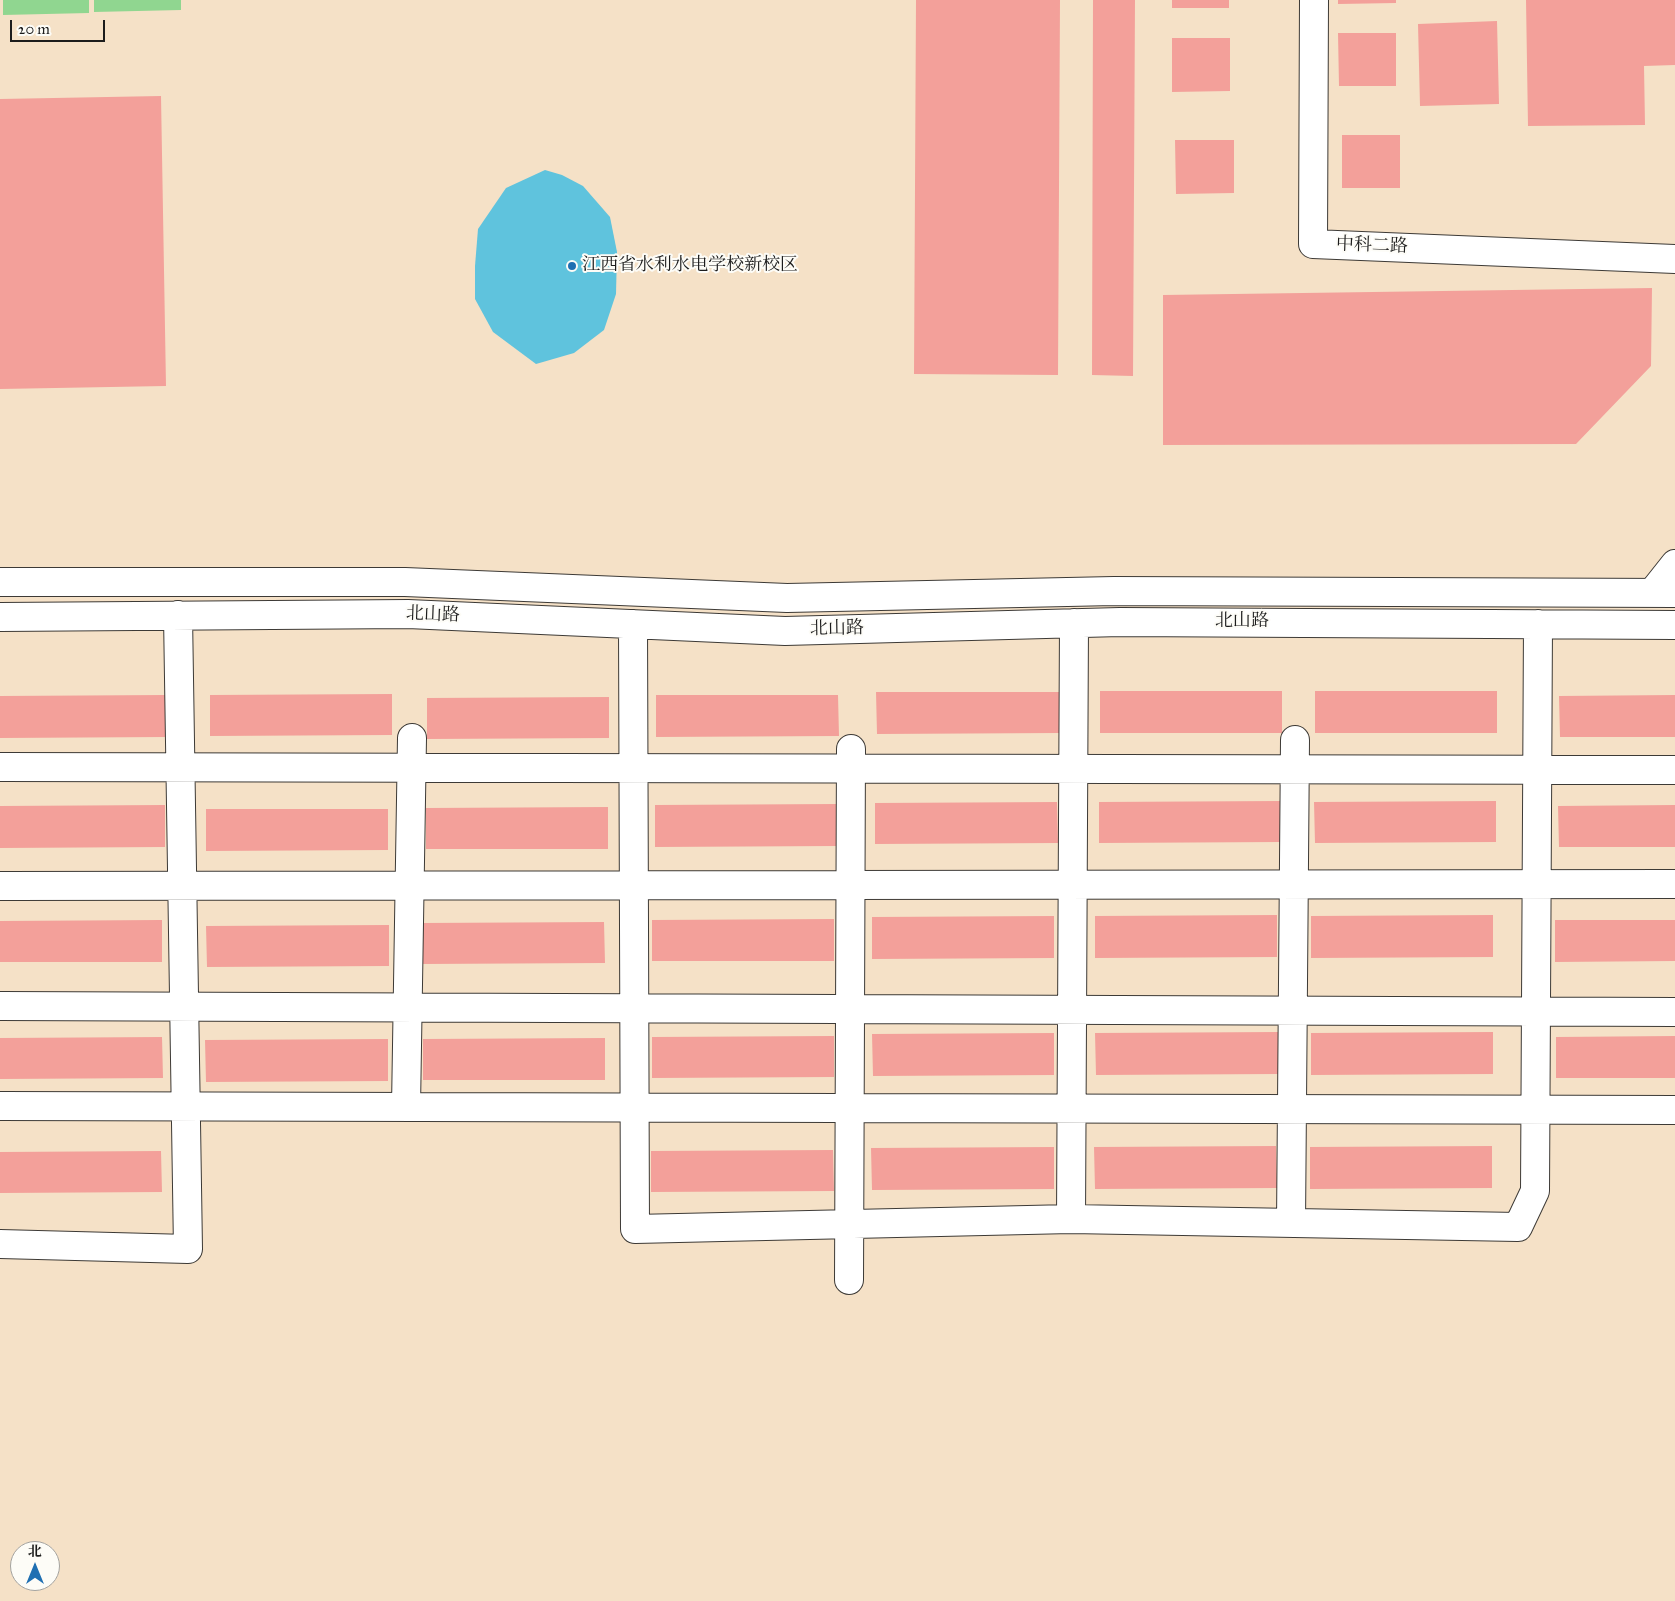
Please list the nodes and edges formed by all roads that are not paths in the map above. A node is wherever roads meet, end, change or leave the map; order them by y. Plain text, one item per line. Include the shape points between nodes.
1 (1314, 0) edge
2 (1675, 259) edge
3 (1675, 564) edge
4 (0, 582) edge
5 (1663, 593) edge
6 (178, 615) junction
7 (0, 617) edge
8 (1074, 623) junction
9 (634, 624) junction
10 (1538, 624) junction
11 (1675, 625) edge
12 (412, 738) dead end
13 (1294, 740) dead end
14 (851, 759) junction
15 (0, 768) edge
16 (181, 768) junction
17 (411, 768) junction
18 (634, 768) junction
19 (1074, 770) junction
20 (1294, 770) junction
21 (1537, 770) junction
22 (1675, 770) edge
23 (1536, 884) junction
24 (1675, 884) edge
25 (634, 885) junction
26 (851, 885) junction
27 (1073, 885) junction
28 (1294, 885) junction
29 (0, 886) edge
30 (183, 886) junction
31 (409, 886) junction
32 (0, 1006) edge
33 (184, 1006) junction
34 (407, 1008) junction
35 (634, 1008) junction
36 (850, 1009) junction
37 (1072, 1010) junction
38 (1292, 1010) junction
39 (1536, 1011) junction
40 (1675, 1012) edge
41 (0, 1106) edge
42 (186, 1107) junction
43 (406, 1107) junction
44 (634, 1108) junction
45 (850, 1108) junction
46 (1072, 1109) junction
47 (1292, 1110) junction
48 (1535, 1110) junction
49 (1675, 1110) edge
50 (1071, 1219) junction
51 (1291, 1223) junction
52 (849, 1224) junction
53 (0, 1244) edge
54 (849, 1280) dead end

1 - 2 street, 中科二路 via 1313,244
3 - 5 street
4 - 5 street, 北山路 via 405,582 787,598 1114,591
6 - 7 street, 北山路
6 - 9 street, 北山路 via 408,614
6 - 16 street
8 - 9 street, 北山路 via 785,631
8 - 10 street, 北山路
8 - 19 street
9 - 18 street
10 - 11 street, 北山路
10 - 21 street
12 - 17 street
13 - 20 street
14 - 18 street
14 - 19 street
14 - 26 street
15 - 16 street
16 - 17 street
16 - 30 street
17 - 18 street
17 - 31 street
18 - 25 street
19 - 20 street
19 - 27 street
20 - 21 street
20 - 28 street
21 - 22 street
21 - 23 street
23 - 24 street
23 - 28 street
23 - 39 street
25 - 26 street
25 - 31 street
25 - 35 street
26 - 27 street
26 - 36 street
27 - 28 street
27 - 37 street
28 - 38 street
29 - 30 street
30 - 31 street
30 - 33 street
31 - 34 street
32 - 33 street
33 - 34 street
33 - 42 street
34 - 35 street
34 - 43 street
35 - 36 street
35 - 44 street
36 - 37 street
36 - 45 street
37 - 38 street
37 - 46 street
38 - 39 street
38 - 47 street
39 - 40 street
39 - 48 street
41 - 42 street
42 - 43 street
42 - 53 street via 188,1249
43 - 44 street
44 - 45 street
44 - 52 street via 635,1229
45 - 46 street
45 - 52 street
46 - 47 street
46 - 50 street
47 - 48 street
47 - 51 street
48 - 49 street
48 - 51 street via 1535,1191 1518,1227
50 - 51 street
50 - 52 street
52 - 54 street

